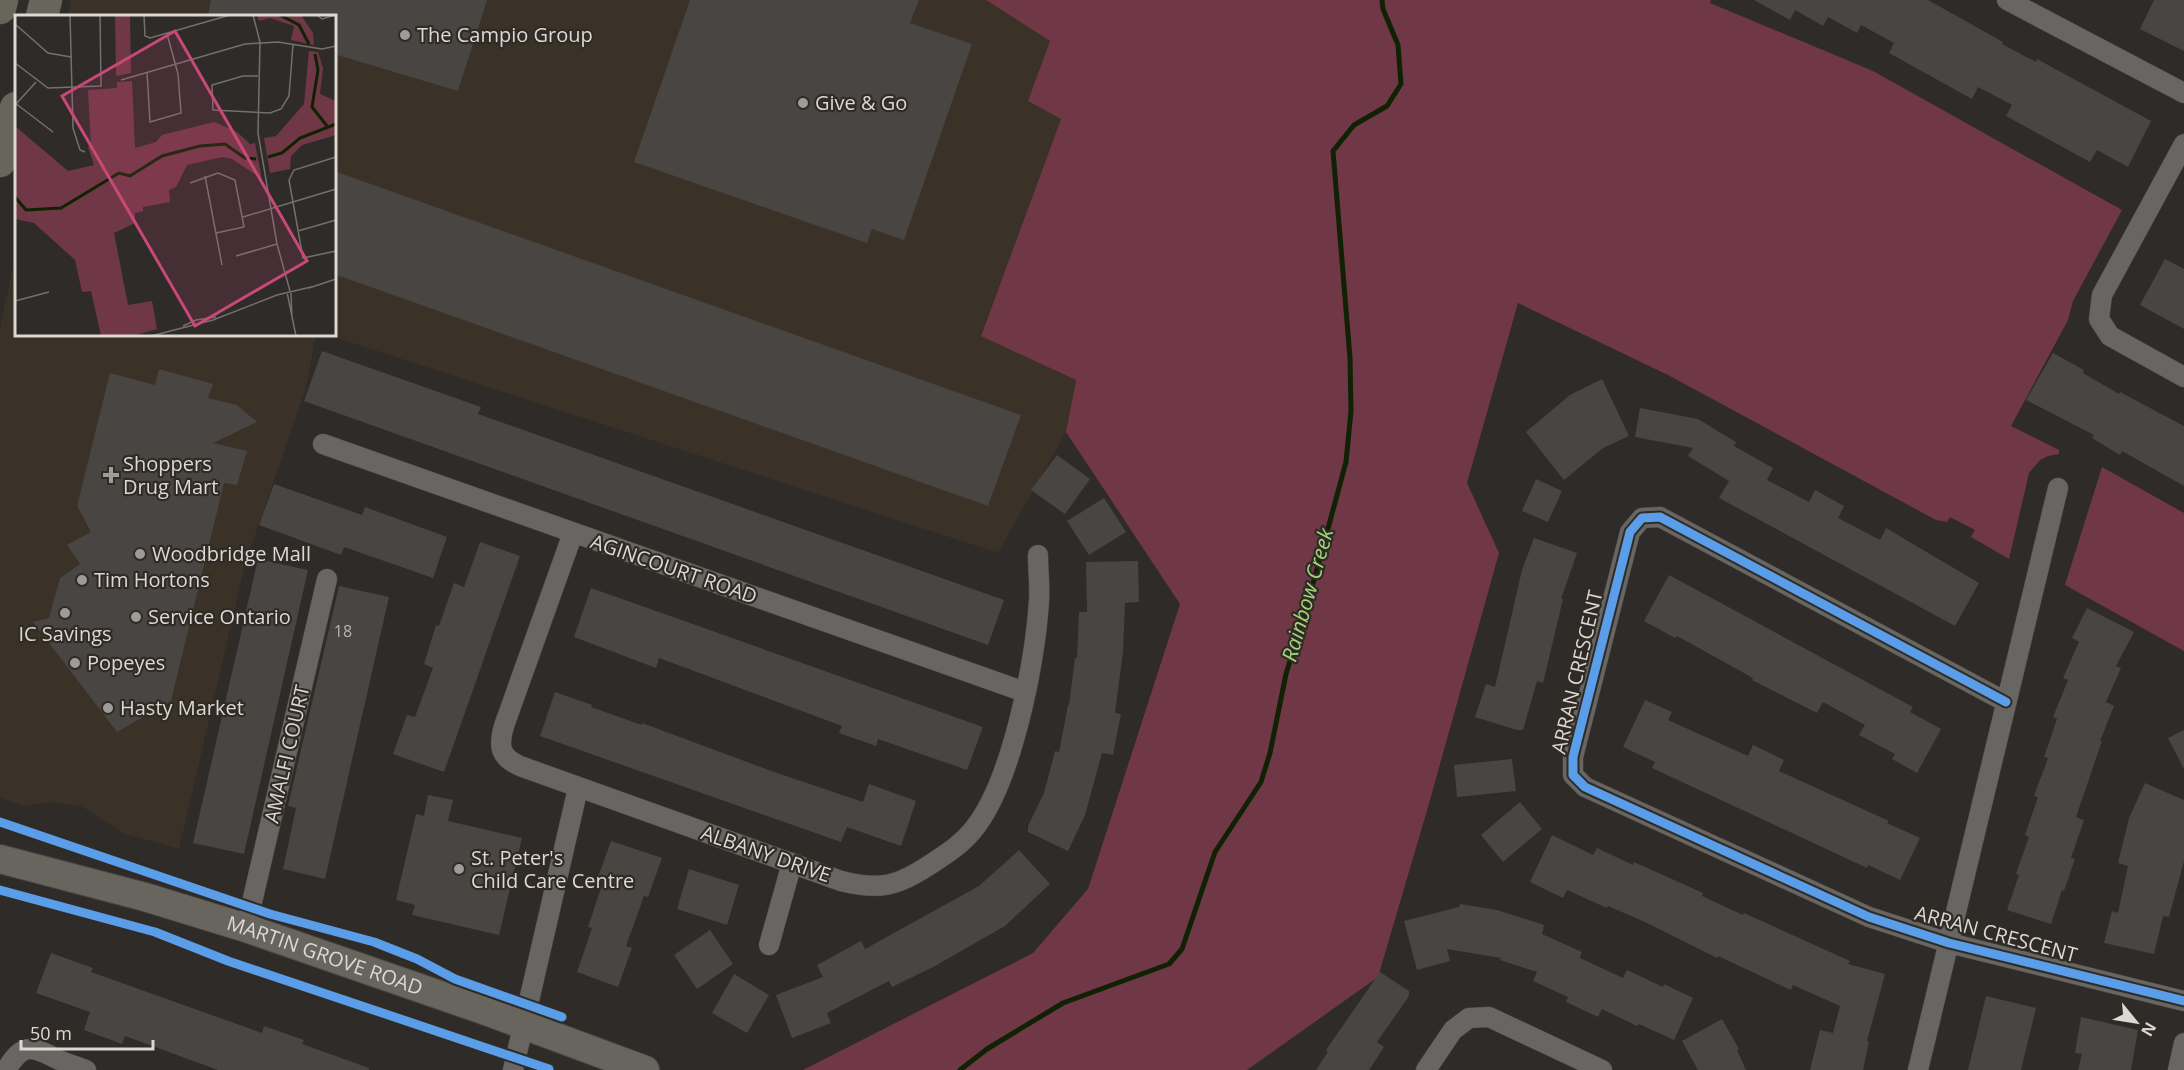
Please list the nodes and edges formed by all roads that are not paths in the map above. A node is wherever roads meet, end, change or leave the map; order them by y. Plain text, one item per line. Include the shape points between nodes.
1 (2, 0) edge
2 (46, 0) edge
3 (2007, 0) edge
4 (0, 8) edge
5 (42, 15) edge
6 (2184, 93) edge
7 (15, 112) edge
8 (2184, 144) edge
9 (0, 161) edge
10 (2184, 377) edge
11 (323, 444) dead end
12 (2058, 488) dead end
13 (573, 533) junction
14 (1038, 555) dead end
15 (327, 579) dead end
16 (1025, 692) junction
17 (2006, 702) junction
18 (578, 788) junction
19 (0, 859) edge
20 (792, 863) junction
21 (246, 928) junction
22 (1949, 943) junction
23 (769, 945) dead end
24 (2184, 1001) edge
25 (523, 1025) junction
26 (2184, 1043) edge
27 (6, 1070) edge
28 (86, 1070) edge
29 (513, 1070) edge
30 (645, 1070) edge
31 (1426, 1070) edge
32 (1602, 1070) edge
33 (1918, 1070) edge
34 (2178, 1070) edge

1 - 4 main road
2 - 5 main road
3 - 6 street
7 - 9 main road
8 - 10 street via 2103,295 2099,319 2110,336
11 - 13 street, AGINCOURT ROAD
12 - 17 street
13 - 16 street, AGINCOURT ROAD
13 - 18 street, ALBANY DRIVE via 501,744 503,755 511,762
14 - 16 street, ALBANY DRIVE via 1039,600
15 - 21 street, AMALFI COURT
16 - 20 street, ALBANY DRIVE via 995,793 973,830 956,847 890,886 861,886
17 - 22 street
17 - 22 street, ARRAN CRESCENT via 1660,517 1642,518 1630,532 1573,757 1573,775 1585,787 1869,917
18 - 20 street, ALBANY DRIVE
18 - 25 street
19 - 21 street, MARTIN GROVE ROAD
20 - 23 street
21 - 25 street, MARTIN GROVE ROAD
22 - 24 street, ARRAN CRESCENT
22 - 33 street
25 - 29 street
25 - 30 street, MARTIN GROVE ROAD
26 - 34 street
27 - 28 street via 14,1056 35,1048
31 - 32 street via 1453,1030 1469,1018 1489,1017

